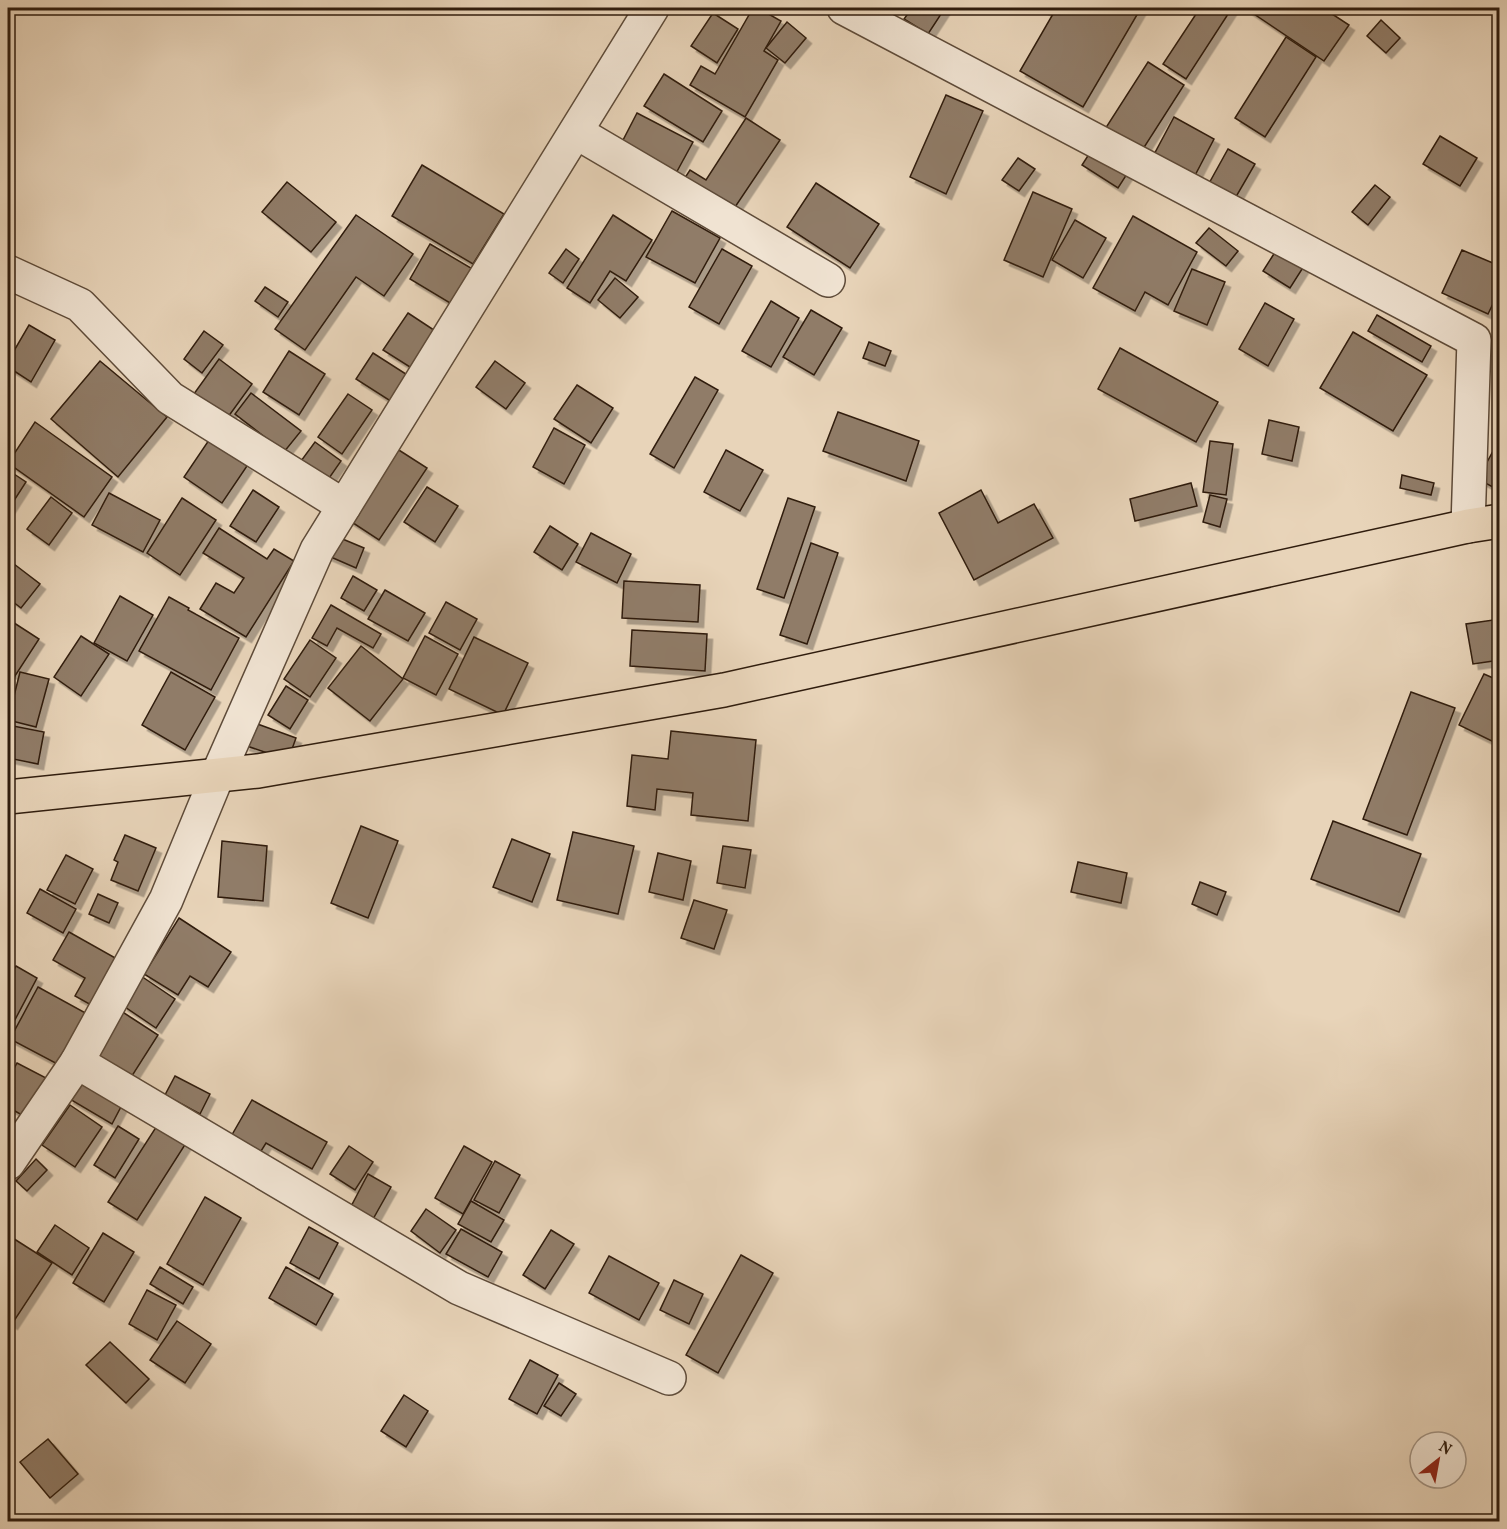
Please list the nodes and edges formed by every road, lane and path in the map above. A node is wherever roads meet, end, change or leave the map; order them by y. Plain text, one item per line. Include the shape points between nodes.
1 (652, 8) edge
2 (844, 8) edge
3 (576, 132) junction
4 (8, 272) edge
5 (828, 280) dead end
6 (344, 506) junction
7 (1500, 521) edge
8 (1468, 526) junction
9 (218, 774) junction
10 (8, 797) edge
11 (77, 1062) junction
12 (8, 1163) edge
13 (669, 1378) dead end

1 - 3 street
2 - 8 street via 1474,339
3 - 5 street
3 - 6 street
4 - 6 street via 80,305 170,398
6 - 9 street via 317,550
7 - 8 main road
8 - 9 main road via 724,690 258,771
9 - 10 main road
9 - 11 street via 166,900
11 - 12 street
11 - 13 street via 459,1288

